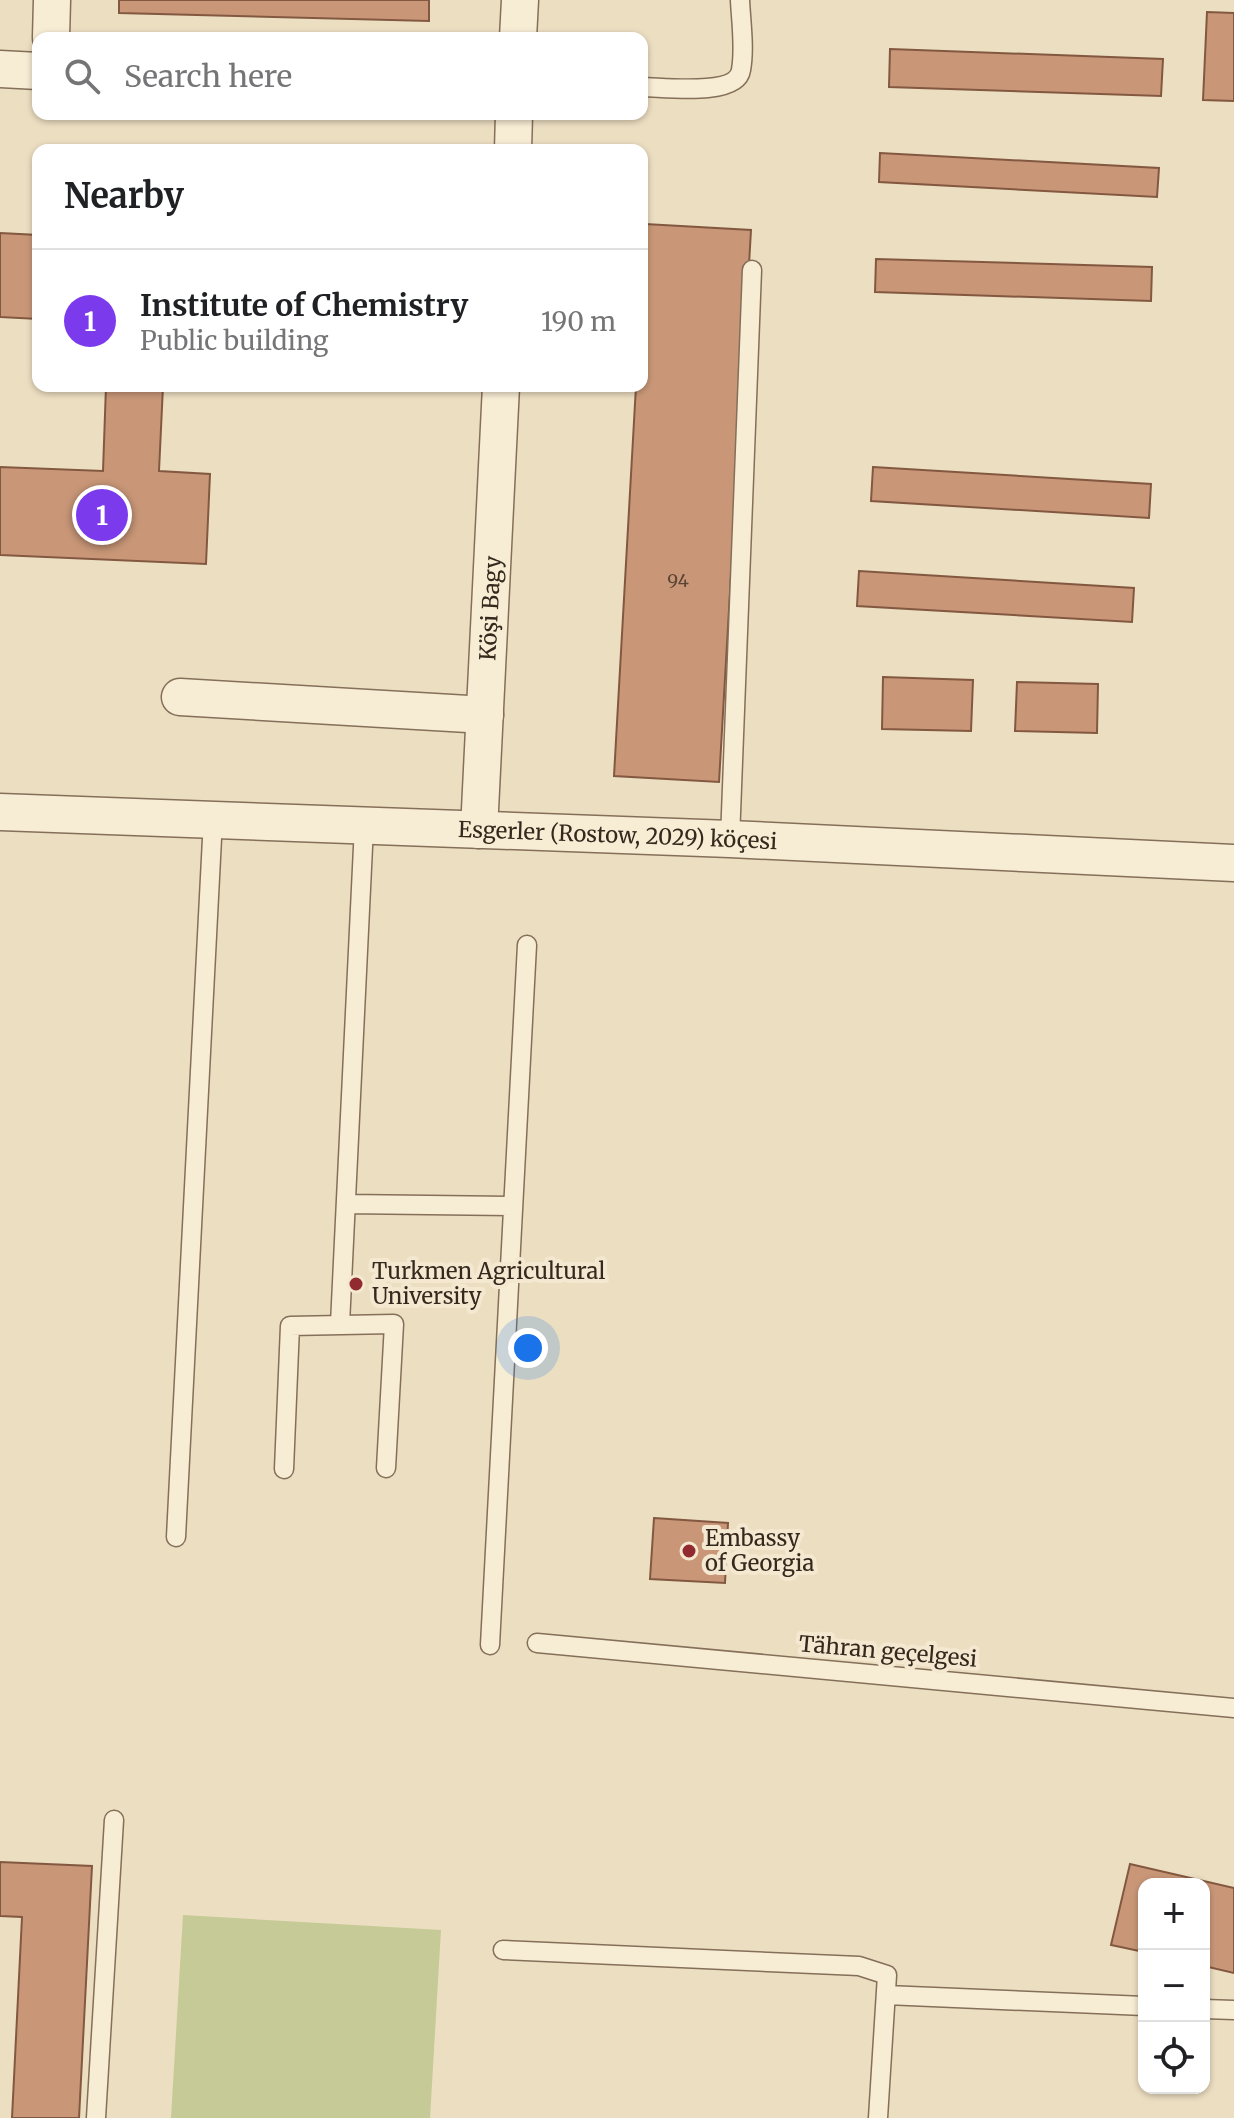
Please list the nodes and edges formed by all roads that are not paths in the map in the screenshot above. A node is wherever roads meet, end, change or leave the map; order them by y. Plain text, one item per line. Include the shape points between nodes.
1 (52, 0) edge
2 (520, 0) edge
3 (740, 0) edge
4 (51, 32) edge
5 (518, 32) edge
6 (0, 69) edge
7 (32, 71) edge
8 (648, 87) edge
9 (514, 120) edge
10 (513, 144) edge
11 (752, 270) dead end
12 (501, 392) edge
13 (180, 697) dead end
14 (485, 715) junction
15 (0, 812) edge
16 (213, 819) junction
17 (364, 826) junction
18 (479, 830) junction
19 (730, 839) junction
20 (1234, 863) edge
21 (527, 945) dead end
22 (346, 1204) junction
23 (512, 1206) junction
24 (340, 1324) junction
25 (386, 1468) dead end
26 (284, 1469) dead end
27 (176, 1537) dead end
28 (537, 1643) dead end
29 (490, 1645) dead end
30 (1234, 1708) edge
31 (114, 1820) dead end
32 (503, 1950) dead end
33 (886, 1995) junction
34 (1138, 2006) edge
35 (1210, 2009) edge
36 (1234, 2010) edge
37 (96, 2118) edge
38 (878, 2118) edge

1 - 4 street
2 - 5 street
3 - 8 lane via 741,72 735,83 722,88
6 - 7 street
9 - 10 street
11 - 19 lane
12 - 14 street, Köşi Bagy
13 - 14 street
14 - 18 street, Köşi Bagy
15 - 16 street, Esgerler (Rostow, 2029) köçesi
16 - 17 street, Esgerler (Rostow, 2029) köçesi
16 - 27 lane
17 - 18 street, Esgerler (Rostow, 2029) köçesi
17 - 22 lane
18 - 19 street, Esgerler (Rostow, 2029) köçesi
19 - 20 street, Esgerler (Rostow, 2029) köçesi
21 - 23 lane
22 - 23 lane
22 - 24 lane
23 - 29 lane
24 - 25 lane via 394,1324
24 - 26 lane via 290,1326
28 - 30 lane, Tähran geçelgesi
31 - 37 lane
32 - 33 lane via 859,1966 887,1975
33 - 34 lane
33 - 38 lane
35 - 36 lane

